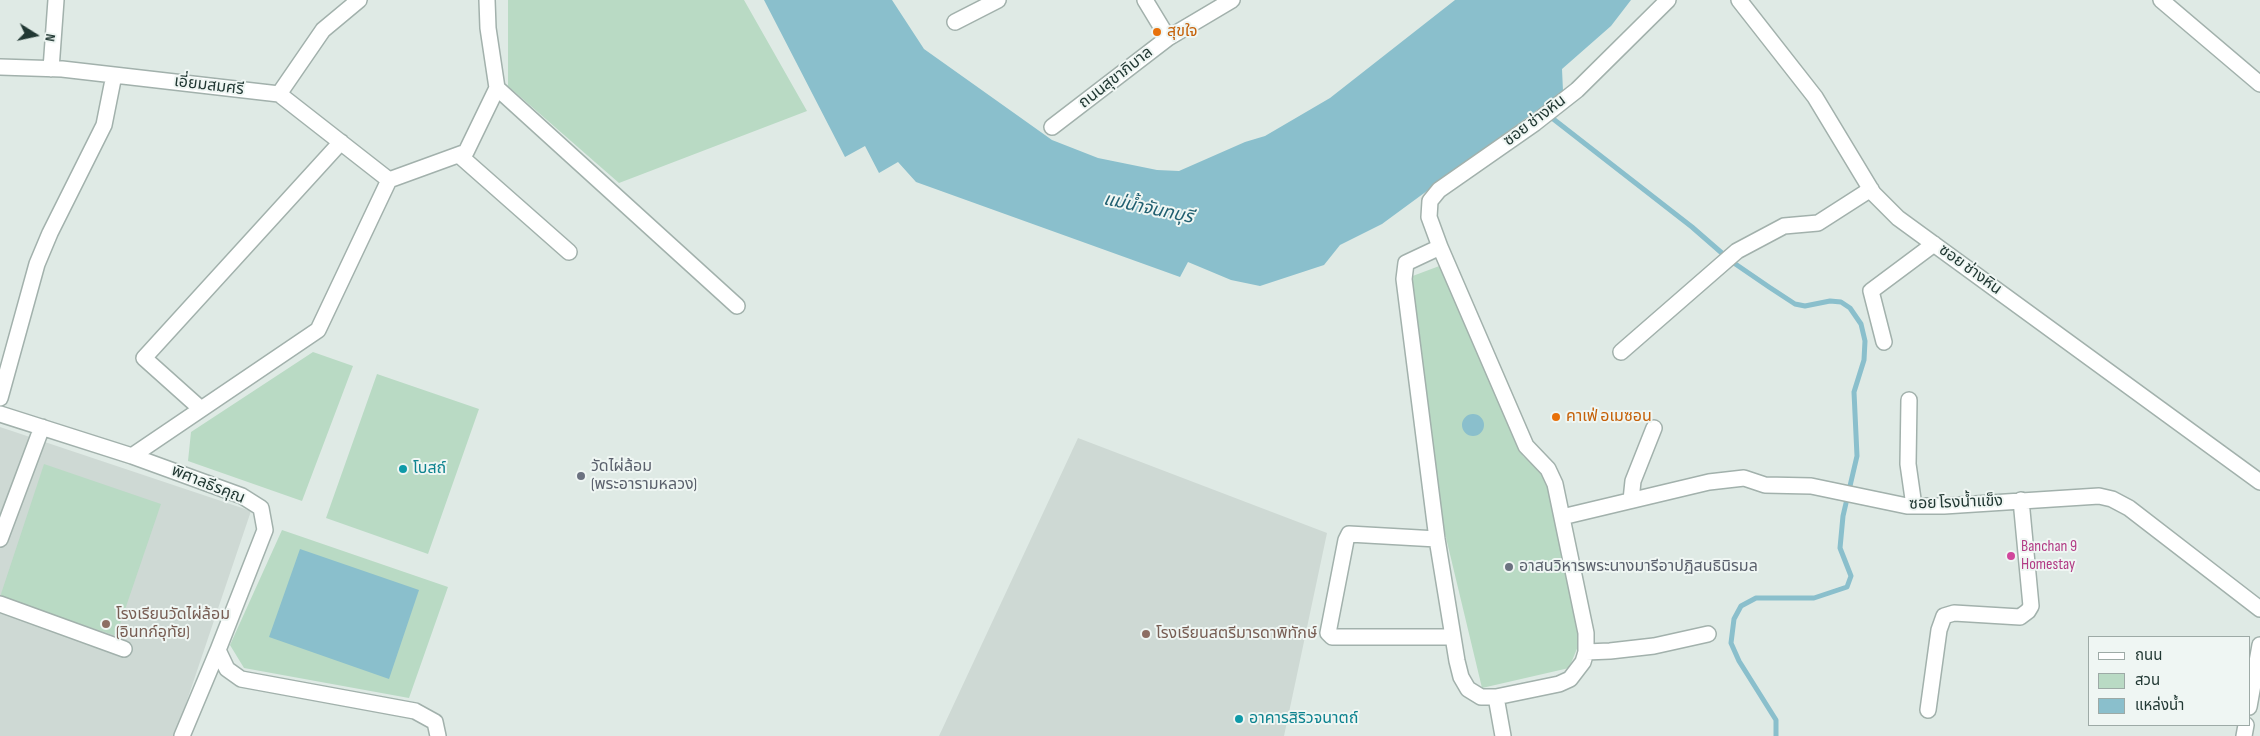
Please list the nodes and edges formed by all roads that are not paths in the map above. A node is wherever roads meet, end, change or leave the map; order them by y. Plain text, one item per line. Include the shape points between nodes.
1 (56, 0) edge
2 (359, 0) edge
3 (487, 0) edge
4 (998, 0) edge
5 (1145, 0) edge
6 (1232, 0) edge
7 (1668, 0) edge
8 (1740, 0) edge
9 (2161, 0) edge
10 (956, 22) dead end
11 (1168, 38) junction
12 (0, 67) edge
13 (52, 69) junction
14 (114, 75) junction
15 (2260, 84) edge
16 (497, 88) junction
17 (279, 94) junction
18 (1052, 127) dead end
19 (341, 142) junction
20 (459, 155) junction
21 (389, 180) junction
22 (1871, 189) junction
23 (1934, 244) junction
24 (1440, 247) junction
25 (569, 252) dead end
26 (737, 306) dead end
27 (1884, 342) dead end
28 (1621, 352) dead end
29 (0, 398) edge
30 (1910, 400) dead end
31 (201, 409) junction
32 (0, 414) edge
33 (42, 427) junction
34 (1654, 428) dead end
35 (132, 456) junction
36 (2260, 482) edge
37 (1631, 500) junction
38 (2021, 500) junction
39 (1914, 506) junction
40 (1562, 517) junction
41 (0, 539) edge
42 (1437, 539) junction
43 (0, 604) edge
44 (2260, 609) edge
45 (1708, 634) dead end
46 (1452, 637) junction
47 (2260, 645) edge
48 (124, 649) dead end
49 (218, 650) junction
50 (1586, 652) junction
51 (1496, 696) junction
52 (2250, 701) edge
53 (1928, 710) dead end
54 (182, 736) edge
55 (438, 736) edge
56 (1503, 736) edge

1 - 13 street
2 - 17 street via 323,30
3 - 16 street
4 - 10 street
5 - 11 street
6 - 11 street, ถนนสุขาภิบาล
7 - 24 street, ซอย ช่างหิน via 1577,90 1433,195 1429,217
8 - 22 street, ซอย ช่างหิน via 1815,97
9 - 15 street
11 - 18 street, ถนนสุขาภิบาล
12 - 13 street, เอี่ยมสมศรี
13 - 14 street, เอี่ยมสมศรี
14 - 17 street, เอี่ยมสมศรี
14 - 29 street via 104,125 37,264
16 - 20 street via 466,152
16 - 26 street
17 - 19 street
19 - 21 street
19 - 31 street via 144,358
20 - 21 street
20 - 25 street
21 - 31 street via 318,330
22 - 23 street, ซอย ช่างหิน via 1898,218
22 - 28 street via 1818,223 1784,226 1737,251
23 - 27 street via 1870,291
23 - 36 street, ซอย ช่างหิน
24 - 40 street, ซอย ช่างหิน via 1526,446 1551,474
24 - 42 street via 1409,260 1404,274
30 - 39 street via 1908,464
31 - 35 street
32 - 33 street, พิศาลธีรคุณ
33 - 35 street, พิศาลธีรคุณ
33 - 41 street
34 - 37 street via 1633,481
35 - 49 street, พิศาลธีรคุณ via 242,496 261,508 264,530
37 - 39 street, ซอย โรงน้ำแข็ง via 1709,482 1744,478 1774,487 1811,486
37 - 40 street, ซอย โรงน้ำแข็ง
38 - 39 street, ซอย โรงน้ำแข็ง
38 - 44 street, ซอย โรงน้ำแข็ง via 2088,496 2112,499 2129,508
38 - 53 street via 2031,606 2020,616 1954,613 1944,616 1939,630
40 - 50 street, ซอย ช่างหิน via 1586,632
42 - 46 street
42 - 46 street via 1350,534 1346,540 1328,632 1332,637
43 - 48 street
45 - 50 street via 1654,646
46 - 51 street via 1461,677 1468,689 1481,697
47 - 52 street
49 - 54 street, พิศาลธีรคุณ
49 - 55 street via 227,669 241,679 415,711 435,722
50 - 51 street via 1577,673 1560,684
51 - 56 street

